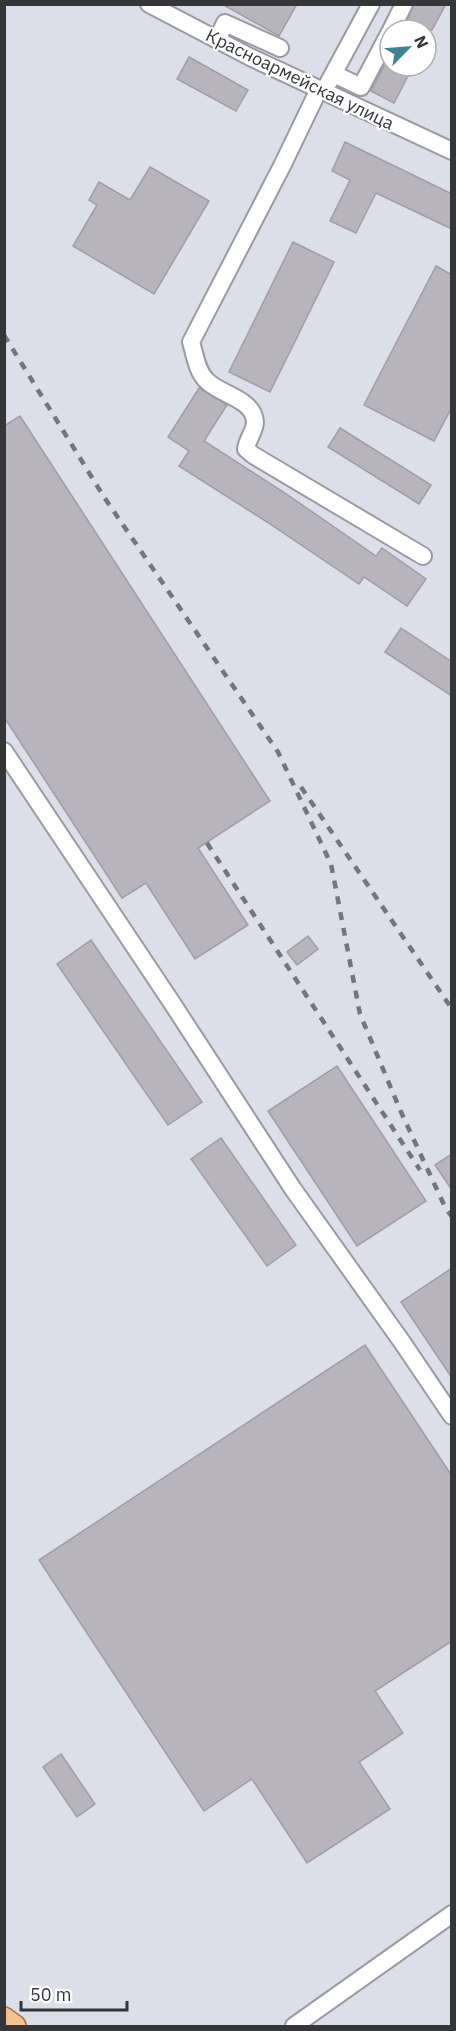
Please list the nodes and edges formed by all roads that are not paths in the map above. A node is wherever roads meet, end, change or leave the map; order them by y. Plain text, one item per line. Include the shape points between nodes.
1 (149, 4) edge
2 (371, 4) edge
3 (404, 4) edge
4 (397, 18) edge
5 (217, 40) junction
6 (280, 48) dead end
7 (378, 54) edge
8 (334, 74) junction
9 (322, 90) junction
10 (451, 148) edge
11 (423, 556) dead end
12 (4, 751) edge
13 (452, 1416) edge
14 (452, 1914) edge
15 (4, 2018) edge
16 (15, 2026) edge
17 (294, 2026) edge

1 - 5 street, Красноармейская улица
2 - 8 street
3 - 4 street
5 - 6 street via 225,24
5 - 9 street, Красноармейская улица
7 - 8 street via 361,87
8 - 9 street
9 - 10 street, Красноармейская улица
9 - 11 street via 192,342 201,374 253,412 255,425 246,448 253,455
12 - 13 street via 293,1189
14 - 17 street
15 - 16 main road

